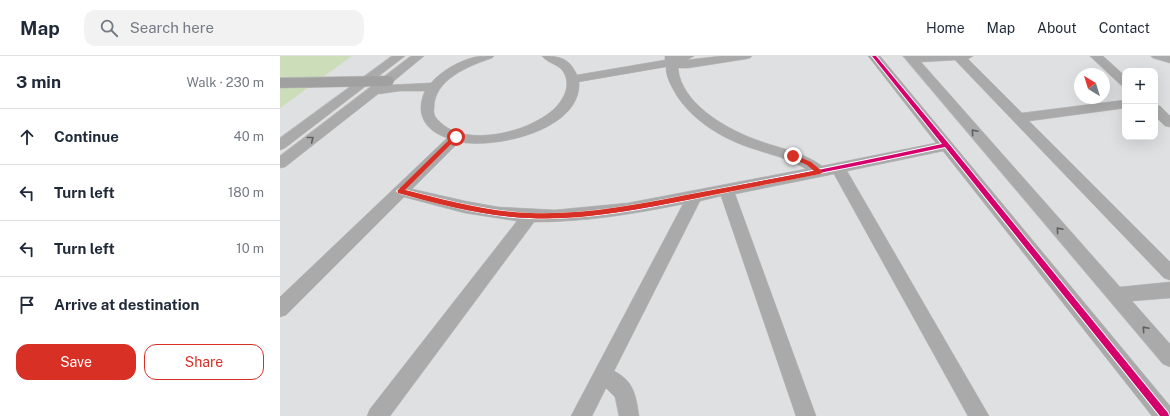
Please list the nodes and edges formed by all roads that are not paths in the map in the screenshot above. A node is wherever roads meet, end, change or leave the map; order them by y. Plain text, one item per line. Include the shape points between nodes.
1 (399, 56) edge
2 (418, 56) edge
3 (488, 56) edge
4 (548, 56) edge
5 (688, 56) edge
6 (746, 56) edge
7 (874, 56) edge
8 (961, 56) edge
9 (1096, 56) edge
10 (1157, 56) edge
11 (910, 57) edge
12 (670, 59) edge
13 (1170, 60) edge
14 (573, 79) junction
15 (1122, 79) edge
16 (280, 83) edge
17 (376, 86) junction
18 (435, 87) junction
19 (280, 92) edge
20 (1122, 104) edge
21 (1158, 112) edge
22 (1020, 118) junction
23 (1170, 123) edge
24 (456, 137) junction
25 (280, 145) edge
26 (947, 145) junction
27 (280, 163) edge
28 (838, 168) junction
29 (820, 172) junction
30 (726, 190) junction
31 (400, 191) junction
32 (695, 196) junction
33 (530, 216) junction
34 (1170, 273) edge
35 (1170, 290) edge
36 (1115, 295) junction
37 (280, 309) edge
38 (1170, 358) edge
39 (602, 375) junction
40 (377, 416) edge
41 (581, 416) edge
42 (629, 416) edge
43 (806, 416) edge
44 (980, 416) edge
45 (1166, 416) edge

1 - 17 street
2 - 17 street
3 - 18 street via 459,67
4 - 14 street via 567,67
5 - 12 street
6 - 12 street via 688,64
7 - 26 street
8 - 11 street
8 - 22 street
9 - 15 street
10 - 13 street
36 -> 11 street
12 - 14 street
12 - 29 street via 677,87 704,117 732,136 802,160
14 - 24 street via 572,92 564,106 549,120 539,125 516,135 491,139
16 - 17 street
17 - 18 street
17 - 19 street
17 - 25 street
27 -> 17 street
18 - 24 street via 428,101 428,116 438,128
20 - 22 street
21 - 23 street
22 - 34 street
24 - 31 street
26 - 28 street
26 - 45 street
28 - 29 street
28 - 44 street
29 - 30 street
30 - 32 street
30 - 43 street
31 - 33 street via 478,210
31 - 37 street
32 - 33 street via 608,212
32 - 39 street
33 - 40 street
35 - 36 street
38 -> 36 street
39 - 41 street
39 - 42 street via 616,382 624,391

